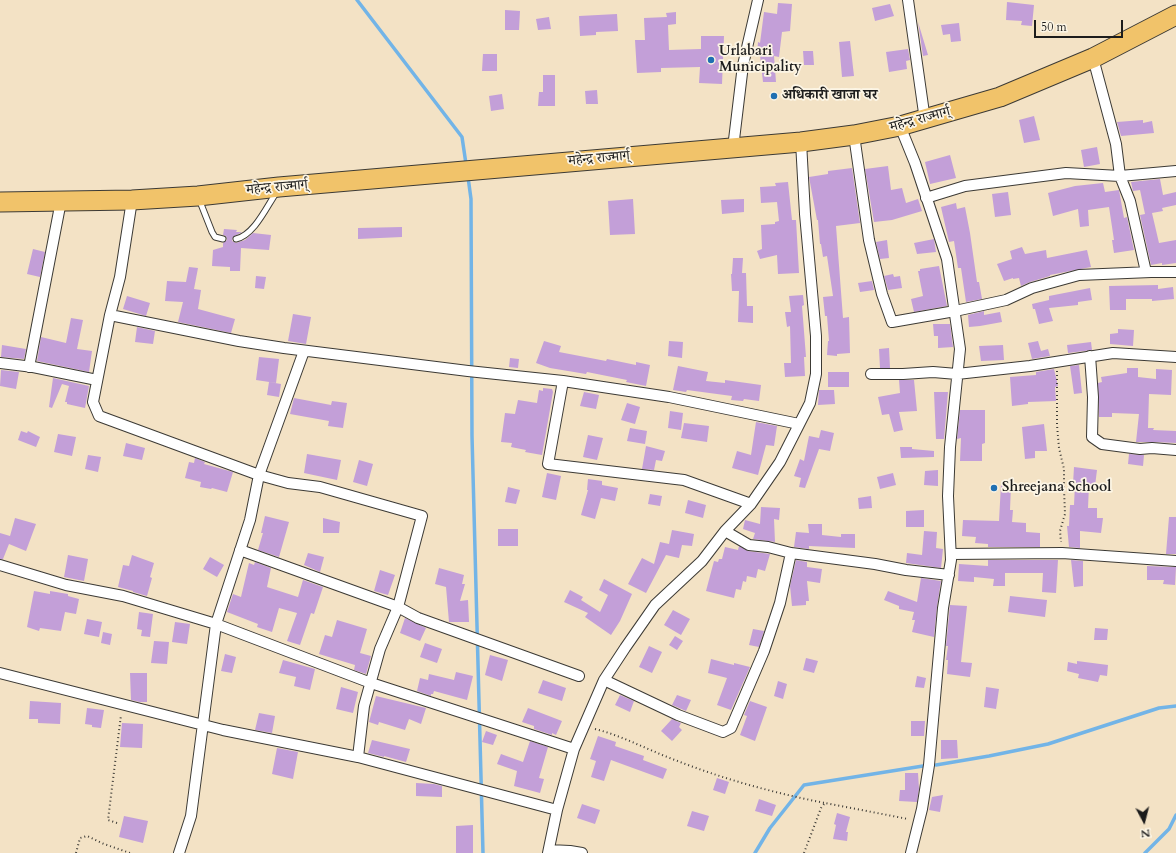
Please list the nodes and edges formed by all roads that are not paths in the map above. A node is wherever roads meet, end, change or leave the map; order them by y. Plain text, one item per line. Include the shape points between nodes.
1 (758, 0) edge
2 (908, 0) edge
3 (1176, 15) edge
4 (1093, 58) junction
5 (925, 120) junction
6 (900, 126) junction
7 (854, 135) junction
8 (801, 142) junction
9 (733, 148) junction
10 (1176, 171) edge
11 (1120, 176) junction
12 (279, 187) junction
13 (198, 196) junction
14 (926, 198) junction
15 (132, 200) junction
16 (61, 201) junction
17 (0, 202) edge
18 (223, 239) dead end
19 (236, 239) dead end
20 (1146, 272) junction
21 (1176, 272) edge
22 (955, 311) junction
23 (110, 315) junction
24 (304, 351) junction
25 (1090, 356) junction
26 (1176, 357) edge
27 (0, 363) edge
28 (29, 367) junction
29 (871, 374) dead end
30 (957, 374) junction
31 (97, 380) junction
32 (563, 381) junction
33 (799, 424) junction
34 (1176, 450) edge
35 (259, 475) junction
36 (752, 504) junction
37 (725, 531) junction
38 (240, 550) junction
39 (790, 553) junction
40 (951, 554) junction
41 (1176, 561) edge
42 (0, 566) edge
43 (949, 575) junction
44 (398, 607) junction
45 (216, 624) junction
46 (0, 673) edge
47 (579, 676) dead end
48 (604, 680) junction
49 (371, 683) junction
50 (202, 725) junction
51 (574, 750) junction
52 (358, 757) junction
53 (557, 810) junction
54 (548, 852) edge
55 (179, 853) edge
56 (582, 853) edge
57 (911, 853) edge

1 - 9 street via 743,65
2 - 5 street
3 - 4 highway, महेन्द्र राज्मार्ग्
4 - 5 highway, महेन्द्र राज्मार्ग् via 1000,97
4 - 11 street via 1116,144
5 - 6 highway, महेन्द्र राज्मार्ग्
6 - 7 highway, महेन्द्र राज्मार्ग्
6 - 14 street
7 - 8 highway, महेन्द्र राज्मार्ग्
7 - 22 street via 869,240 882,294 892,322
8 - 9 highway, महेन्द्र राज्मार्ग्
8 - 33 street via 816,336 816,374 810,403
9 - 12 highway, महेन्द्र राज्मार्ग्
10 - 11 street
11 - 14 street via 1066,173 965,186
11 - 20 street via 1130,201
12 - 13 highway, महेन्द्र राज्मार्ग्
12 - 19 lane via 254,226 243,238
13 - 15 highway, महेन्द्र राज्मार्ग्
13 - 18 lane via 212,232 215,237
14 - 22 street via 947,259
15 - 16 highway, महेन्द्र राज्मार्ग्
15 - 23 street via 120,277
16 - 17 highway, महेन्द्र राज्मार्ग्
16 - 28 street
20 - 21 street
20 - 22 street via 1079,275 1032,288 1006,300
22 - 30 street via 960,349
23 - 24 street via 239,341
23 - 31 street
24 - 32 street
24 - 35 street
25 - 26 street via 1113,353
25 - 30 street
25 - 34 street via 1092,437 1102,444
27 - 28 street
28 - 31 street
29 - 30 street
30 - 40 street via 948,496
31 - 35 street via 93,402 99,416
32 - 33 street via 669,398
32 - 36 street via 548,464 684,480
33 - 36 street via 780,462
35 - 38 street via 250,520
35 - 44 street via 288,483 320,487 422,516
36 - 37 street
37 - 39 street via 749,545
37 - 48 street via 702,561 655,605
38 - 44 street
38 - 45 street
39 - 43 street
39 - 48 street via 780,603 764,651 731,728 723,732 678,715
40 - 41 street via 1062,553
40 - 43 street
42 - 45 street via 66,585 123,596
43 - 57 street via 943,608 929,765
44 - 47 street via 418,618
44 - 49 street via 380,649
45 - 49 street
45 - 50 street
46 - 50 street
48 - 51 street
49 - 51 street
49 - 52 street via 364,706
50 - 52 street
50 - 55 street via 190,816
51 - 53 street
52 - 53 street
53 - 54 street
54 - 56 street

